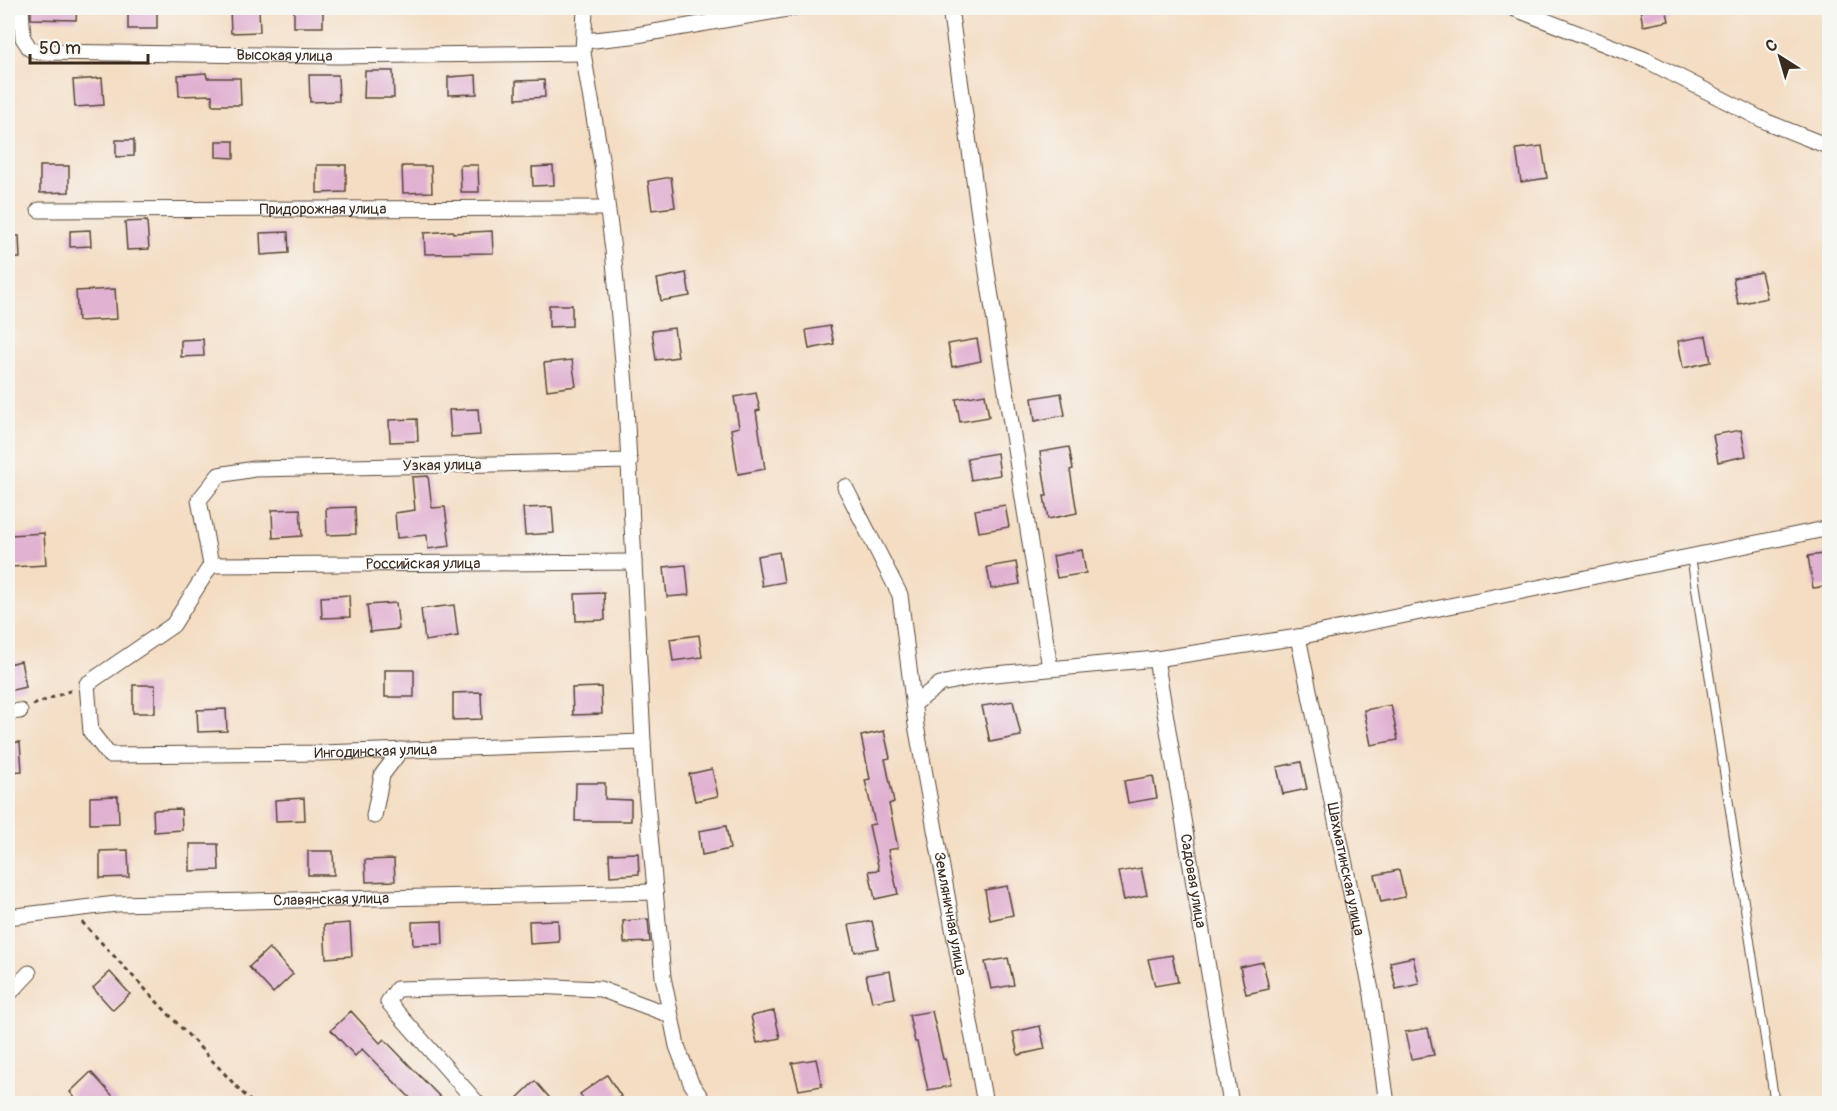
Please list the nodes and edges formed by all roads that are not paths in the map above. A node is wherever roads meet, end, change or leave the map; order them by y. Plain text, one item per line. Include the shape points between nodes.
1 (21, 8) edge
2 (585, 8) edge
3 (793, 8) edge
4 (950, 8) edge
5 (1513, 8) edge
6 (584, 47) junction
7 (1830, 147) edge
8 (607, 208) junction
9 (39, 210) dead end
10 (630, 461) junction
11 (845, 487) dead end
12 (1830, 528) edge
13 (1691, 556) junction
14 (634, 562) junction
15 (211, 565) junction
16 (1298, 637) junction
17 (1156, 658) junction
18 (1050, 668) junction
19 (914, 704) junction
20 (643, 742) junction
21 (401, 750) junction
22 (374, 816) dead end
23 (655, 892) junction
24 (8, 917) edge
25 (28, 973) dead end
26 (8, 995) edge
27 (670, 1015) junction
28 (478, 1104) edge
29 (705, 1104) edge
30 (984, 1104) edge
31 (1231, 1104) edge
32 (1387, 1104) edge
33 (1775, 1104) edge

1 - 6 street, Высокая улица via 23,38 30,49 40,52 336,56
2 - 6 street
3 - 6 street, Высокая улица
4 - 18 street
5 - 7 street via 1646,60 1767,122
6 - 8 street
8 - 9 street, Придорожная улица
8 - 10 street
10 - 14 street
10 - 15 street, Узкая улица via 254,469 219,475 199,500
11 - 19 street, Земляничная улица via 900,596
12 - 13 street
13 - 16 street
13 - 33 lane
14 - 15 street, Российская улица
14 - 20 street
15 - 21 street, Ингодинская улица via 173,625 87,684 91,732 109,755
16 - 17 street
16 - 32 street, Шахматинская улица via 1372,996
17 - 18 street
17 - 31 street, Садовая улица
18 - 19 street via 940,684
19 - 30 street, Земляничная улица
20 - 21 street, Ингодинская улица
20 - 23 street
21 - 22 street via 382,775
23 - 24 street, Славянская улица via 116,904
23 - 27 street
25 - 26 street
27 - 28 street via 600,989 397,989 388,1002
27 - 29 street via 677,1046

